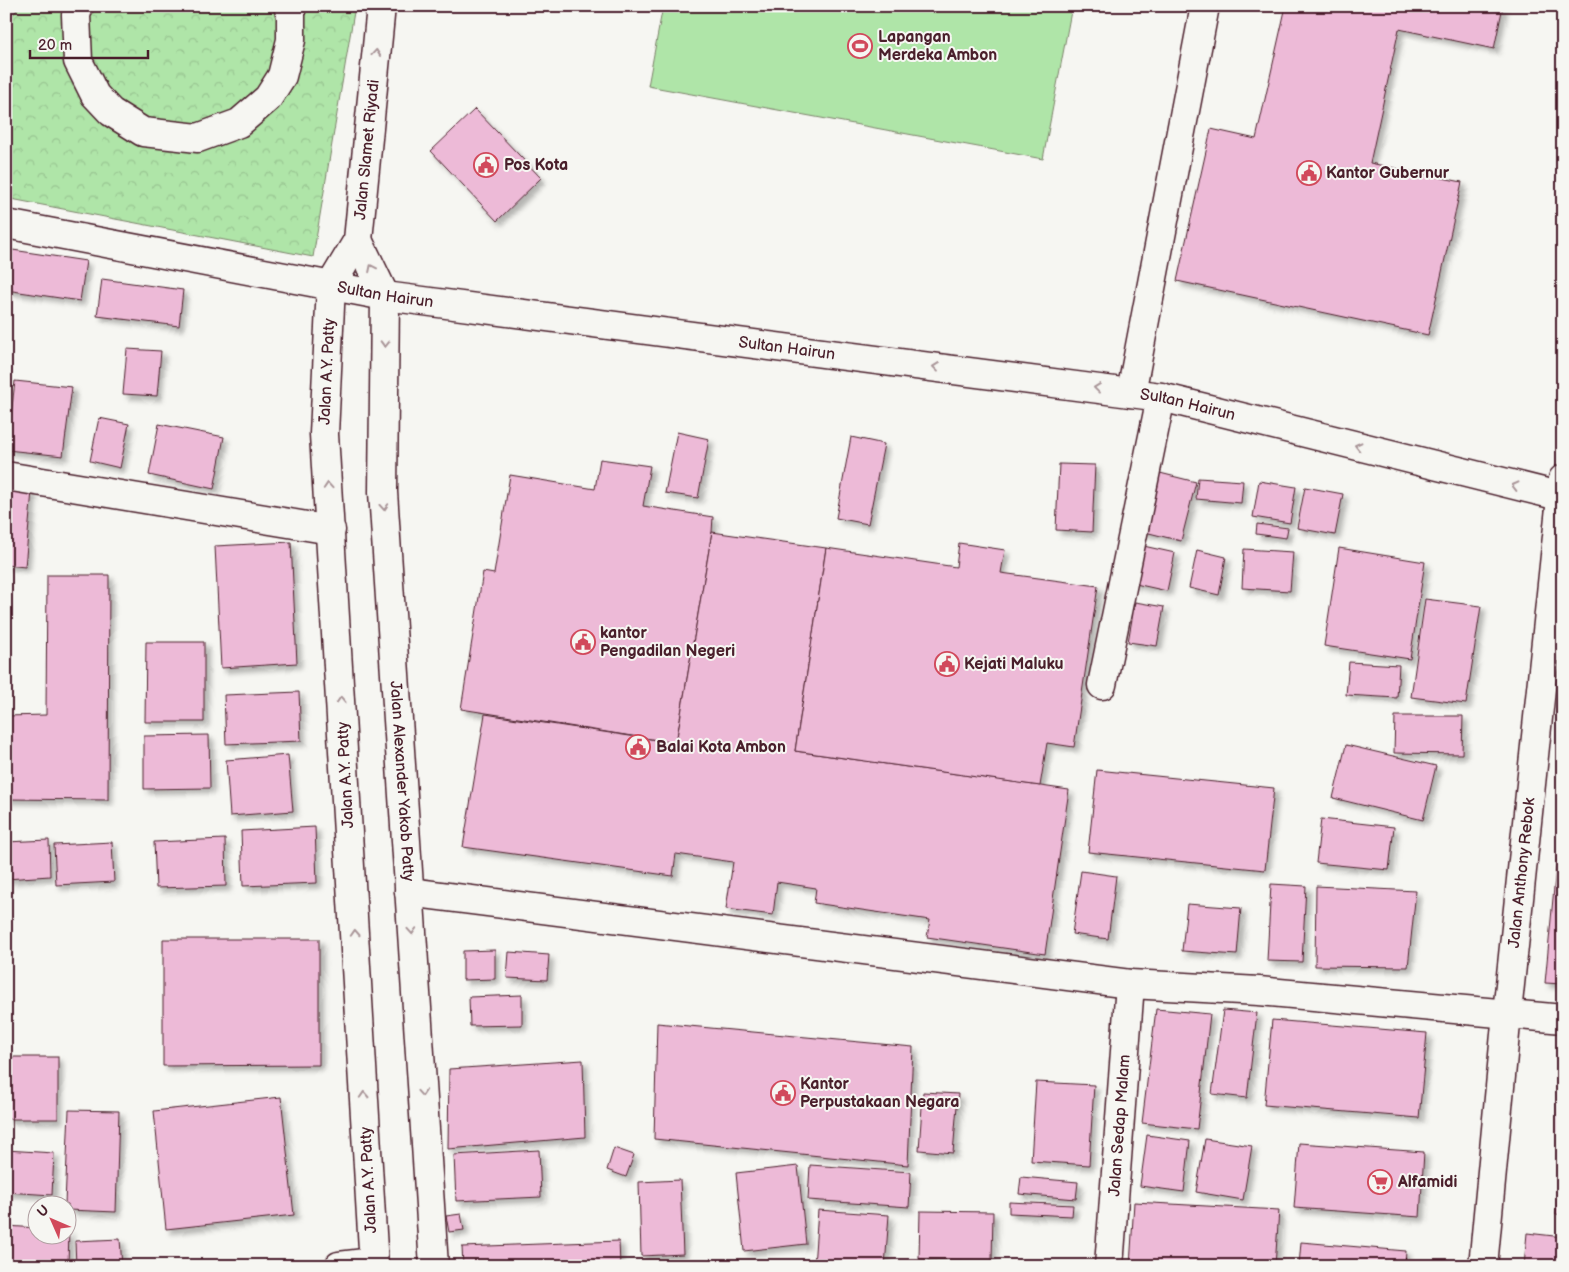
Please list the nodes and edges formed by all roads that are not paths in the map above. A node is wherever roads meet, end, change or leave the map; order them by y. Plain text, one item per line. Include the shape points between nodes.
1 (79, 6) edge
2 (288, 6) edge
3 (380, 6) edge
4 (1206, 6) edge
5 (6, 224) edge
6 (358, 240) junction
7 (331, 285) junction
8 (385, 296) junction
9 (1131, 393) junction
10 (1161, 397) junction
11 (6, 476) edge
12 (1562, 491) edge
13 (331, 530) junction
14 (1102, 684) dead end
15 (409, 892) junction
16 (1130, 984) junction
17 (1507, 1013) junction
18 (1563, 1019) edge
19 (374, 1264) edge
20 (339, 1266) edge
21 (434, 1266) edge
22 (1109, 1266) edge
23 (1483, 1266) edge

1 - 2 street via 76,15 78,61 95,95 111,112 143,132 198,138 239,123 268,98 282,76 291,40
6 -> 3 street, Jalan Slamet Riyadi
4 - 9 street
5 - 7 street, Sultan Hairun
6 - 7 street, Jalan Slamet Riyadi
8 -> 6 street
7 - 8 street, Sultan Hairun
13 -> 7 street, Jalan A.Y. Patty via 324,434
9 -> 8 street, Sultan Hairun
8 -> 15 street, Jalan Alexander Yakob Patty via 384,492
9 - 10 street, Sultan Hairun
12 -> 10 street, Sultan Hairun
10 - 14 street
11 - 13 street
12 - 17 street, Jalan Anthony Rebok
19 -> 13 street, Jalan A.Y. Patty
15 - 16 street
15 -> 21 street, Jalan Alexander Yakob Patty
16 - 17 street via 1259,991
16 - 22 street, Jalan Sedap Malam
17 - 18 street
17 - 23 street, Jalan Anthony Rebok
19 - 20 street

